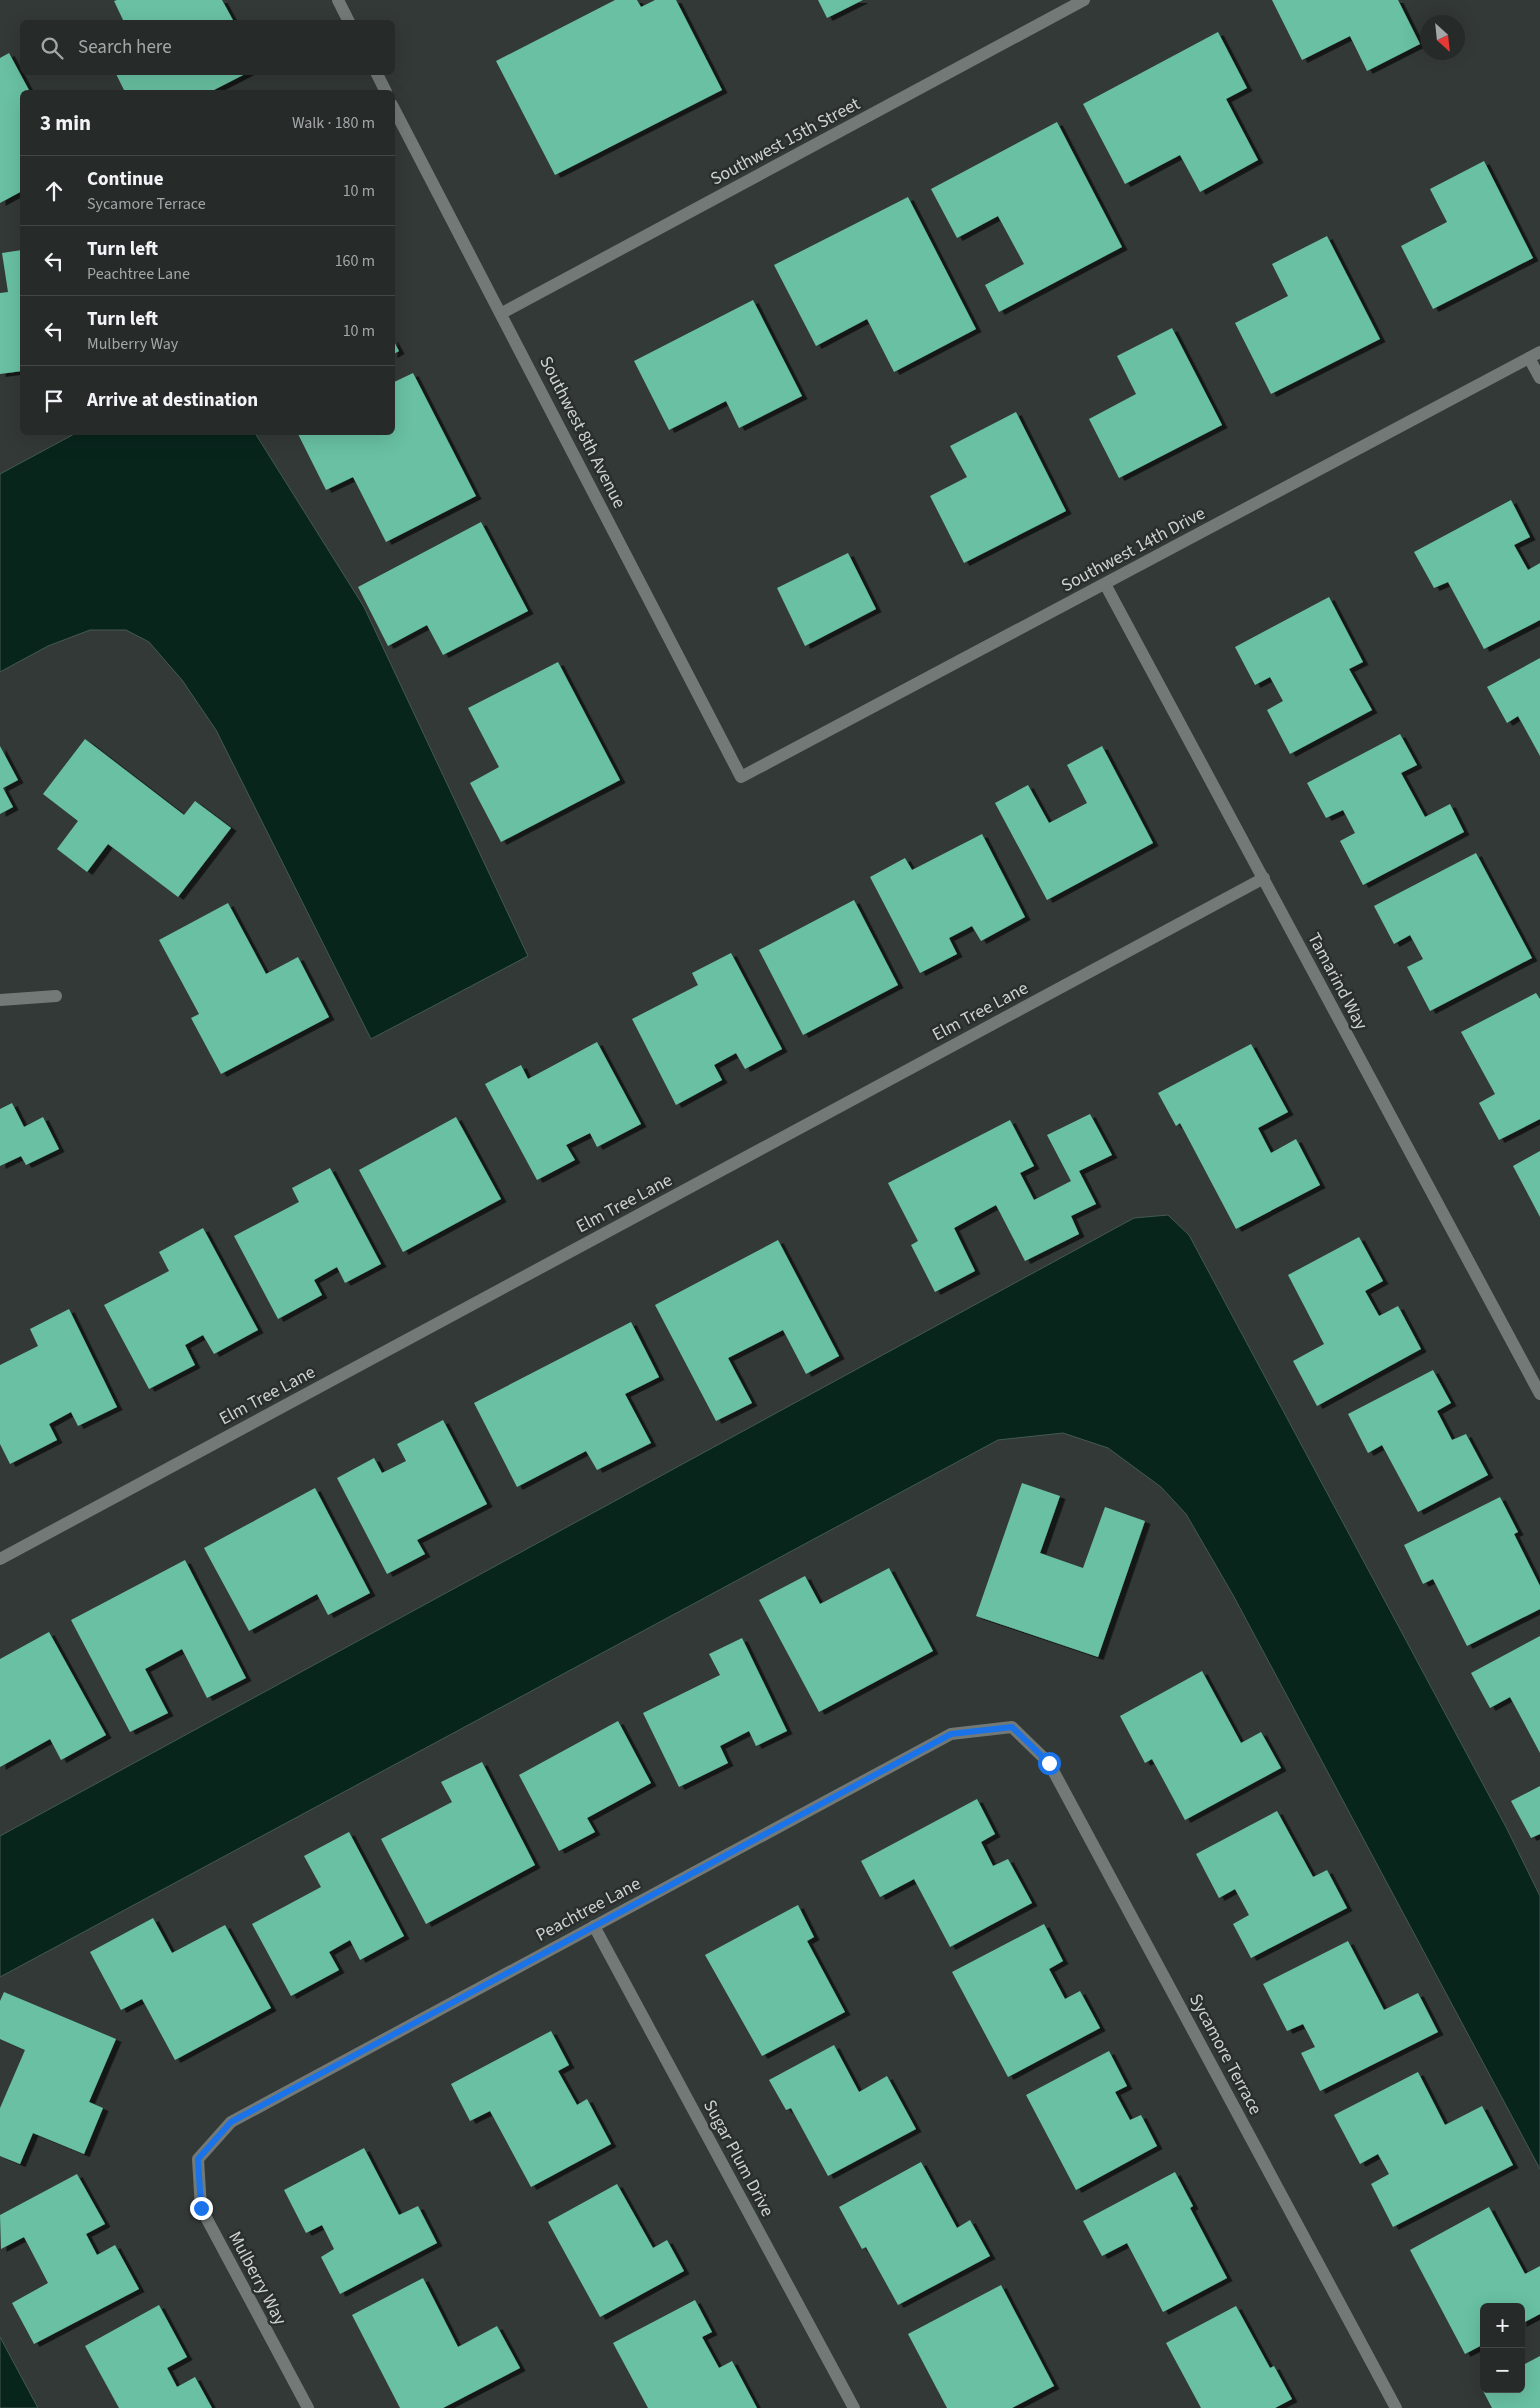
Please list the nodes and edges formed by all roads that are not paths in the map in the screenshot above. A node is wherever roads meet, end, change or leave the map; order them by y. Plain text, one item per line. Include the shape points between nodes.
1 (338, 0) edge
2 (1084, 0) edge
3 (348, 20) edge
4 (378, 75) edge
5 (385, 90) edge
6 (395, 111) edge
7 (502, 313) junction
8 (1535, 355) edge
9 (1540, 378) edge
10 (1105, 584) junction
11 (742, 777) joint
12 (1264, 878) junction
13 (56, 996) dead end
14 (0, 1000) edge
15 (1540, 1394) edge
16 (0, 1559) edge
17 (1012, 1727) joint
18 (594, 1926) junction
19 (198, 2159) joint
20 (308, 2408) edge
21 (854, 2408) edge
22 (1396, 2408) edge

1 - 3 street
2 - 7 street, Southwest 15th Street
4 - 5 street
6 - 7 street, Southwest 8th Avenue
7 - 11 street, Southwest 8th Avenue
8 - 9 street
8 - 10 street, Southwest 14th Drive
10 - 11 street, Southwest 14th Drive
10 - 12 street, Tamarind Way
12 - 15 street, Tamarind Way
12 - 16 street, Elm Tree Lane
13 - 14 street
17 - 18 street, Peachtree Lane via 951,1734
17 - 22 street, Sycamore Terrace via 1049,1763
18 - 19 street, Peachtree Lane via 231,2122
18 - 21 street, Sugar Plum Drive
19 - 20 street, Mulberry Way via 201,2208

